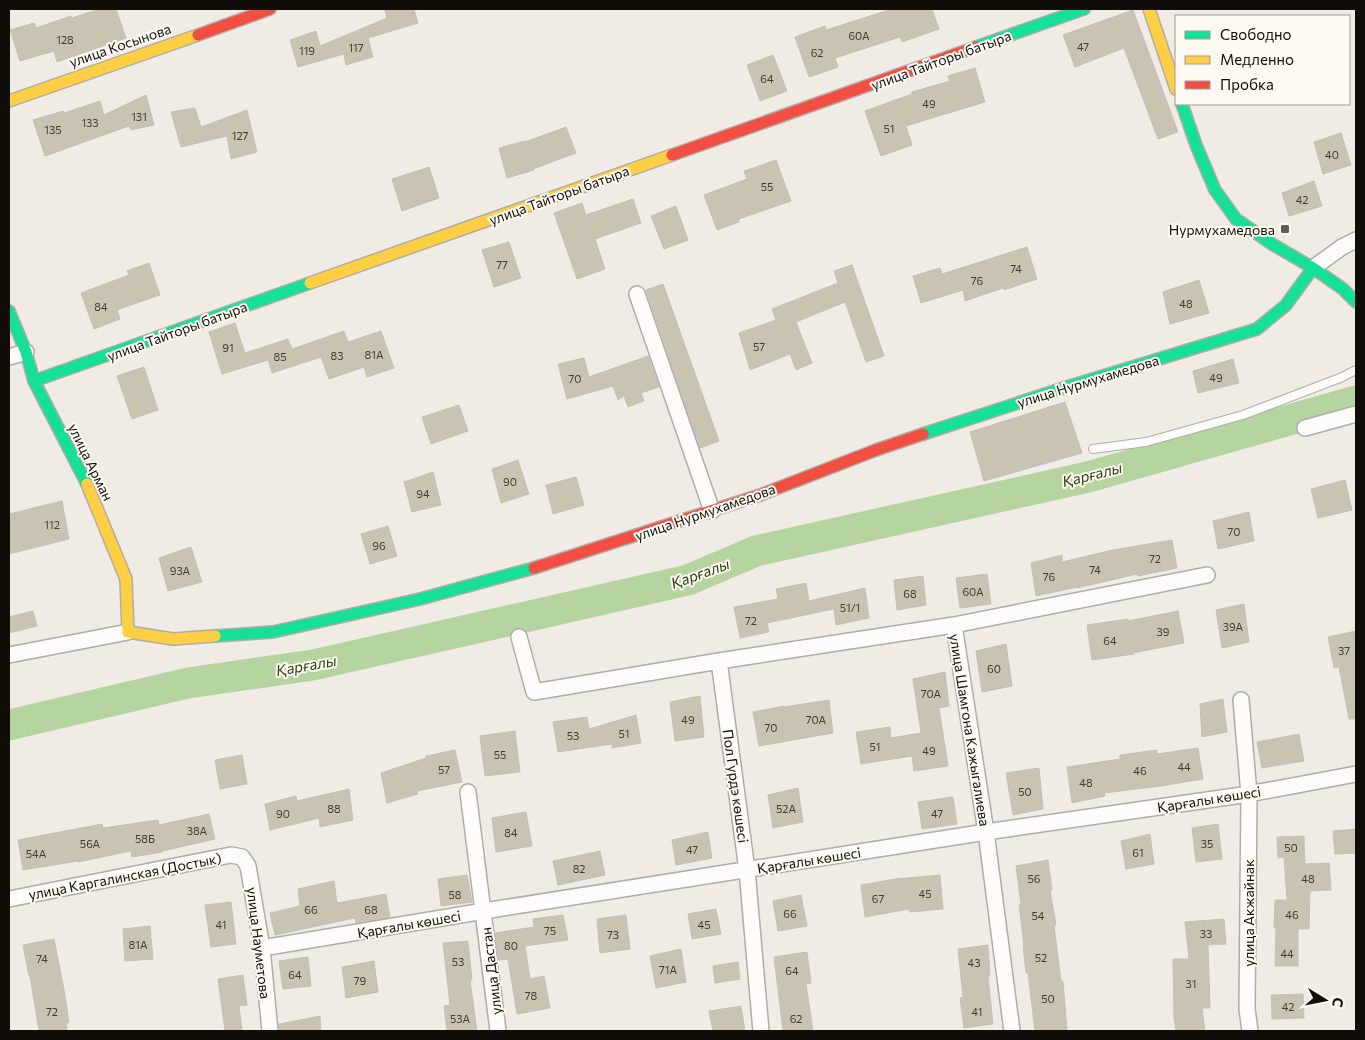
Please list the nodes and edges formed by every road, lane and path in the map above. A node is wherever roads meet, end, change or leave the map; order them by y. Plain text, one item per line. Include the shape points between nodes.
1 (270, 9) edge
2 (1084, 9) edge
3 (1149, 9) edge
4 (1175, 85) edge
5 (9, 101) edge
6 (1182, 105) edge
7 (1356, 240) edge
8 (1313, 268) junction
9 (637, 294) dead end
10 (1356, 302) edge
11 (9, 311) edge
12 (26, 352) junction
13 (9, 357) edge
14 (1356, 370) edge
15 (34, 382) junction
16 (1356, 414) edge
17 (1305, 428) dead end
18 (1093, 449) dead end
19 (712, 510) junction
20 (1207, 575) dead end
21 (954, 625) junction
22 (128, 632) junction
23 (519, 638) dead end
24 (9, 655) edge
25 (719, 661) junction
26 (1241, 700) dead end
27 (1356, 774) edge
28 (468, 792) dead end
29 (1249, 794) junction
30 (986, 832) junction
31 (242, 857) joint
32 (747, 870) junction
33 (9, 899) edge
34 (484, 911) junction
35 (262, 948) junction
36 (270, 1031) edge
37 (498, 1031) edge
38 (761, 1031) edge
39 (1012, 1031) edge
40 (1250, 1031) edge

1 - 5 street, улица Косынова
2 - 15 street, улица Тайторы батыра
3 - 4 street
6 - 8 street via 1215,190 1236,219
7 - 8 street, улица Нурмухамедова
8 - 10 street
8 - 19 street, улица Нурмухамедова via 1286,305 1257,329 876,450
9 - 19 street
11 - 12 street, улица Арман
12 - 13 street
12 - 15 street, улица Арман
14 - 18 lane via 1243,415 1146,442
15 - 22 street, улица Арман via 90,489 126,579
16 - 17 street
19 - 22 street, улица Нурмухамедова via 548,564 273,632 173,639
20 - 21 street, улица Шамгона Кажыгалиева
21 - 25 street
21 - 30 street, улица Шамгона Кажыгалиева
22 - 24 street, улица Нурмухамедова
23 - 25 street via 534,692
25 - 32 street, Пол Гурдэ көшесі
26 - 29 street, улица Акжайнак
27 - 29 street, Қарғалы көшесі
28 - 34 street, улица Дастан
29 - 30 street, Қарғалы көшесі
29 - 40 street, улица Акжайнак via 1247,1009
30 - 32 street, Қарғалы көшесі
30 - 39 street, улица Шамгона Кажыгалиева
31 - 33 street, улица Каргалинская (Достык) via 232,855
31 - 35 street, улица Науметова via 248,866
32 - 34 street, Қарғалы көшесі
32 - 38 street, Пол Гурдэ көшесі
34 - 35 street, Қарғалы көшесі
34 - 37 street, улица Дастан
35 - 36 street, улица Науметова

